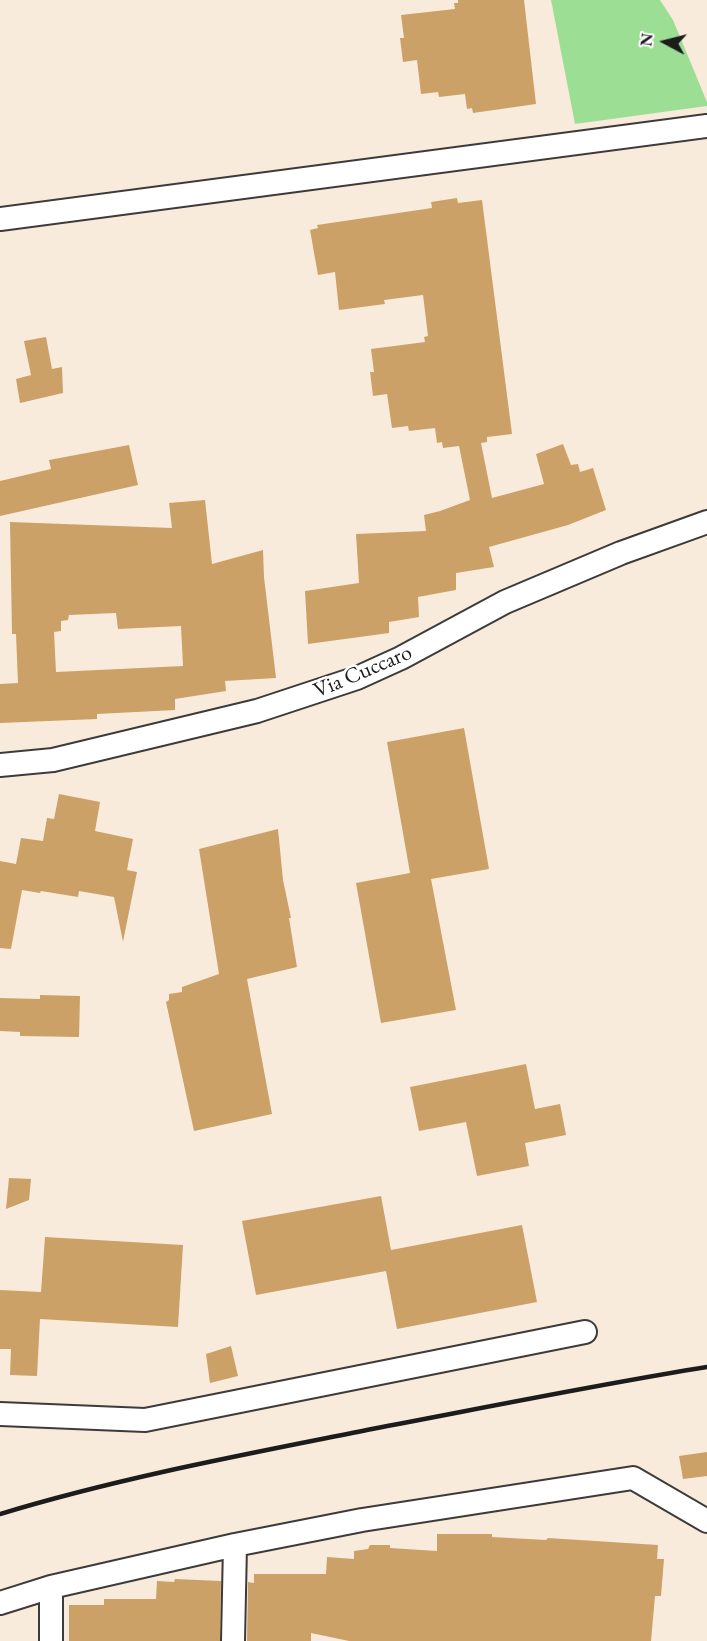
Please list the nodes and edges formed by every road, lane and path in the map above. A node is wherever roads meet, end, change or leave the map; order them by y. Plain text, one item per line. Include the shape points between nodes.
1 (707, 126) edge
2 (0, 219) edge
3 (707, 522) edge
4 (0, 765) edge
5 (585, 1332) dead end
6 (0, 1413) edge
7 (707, 1521) edge
8 (235, 1545) junction
9 (51, 1587) junction
10 (0, 1603) edge
11 (51, 1641) edge
12 (233, 1641) edge

1 - 2 street
3 - 4 street, Via Cuccaro via 505,602 357,678 257,711 53,760
5 - 6 street via 146,1420
7 - 8 street via 633,1478 362,1520
8 - 9 street
8 - 12 street
9 - 10 street
9 - 11 street

